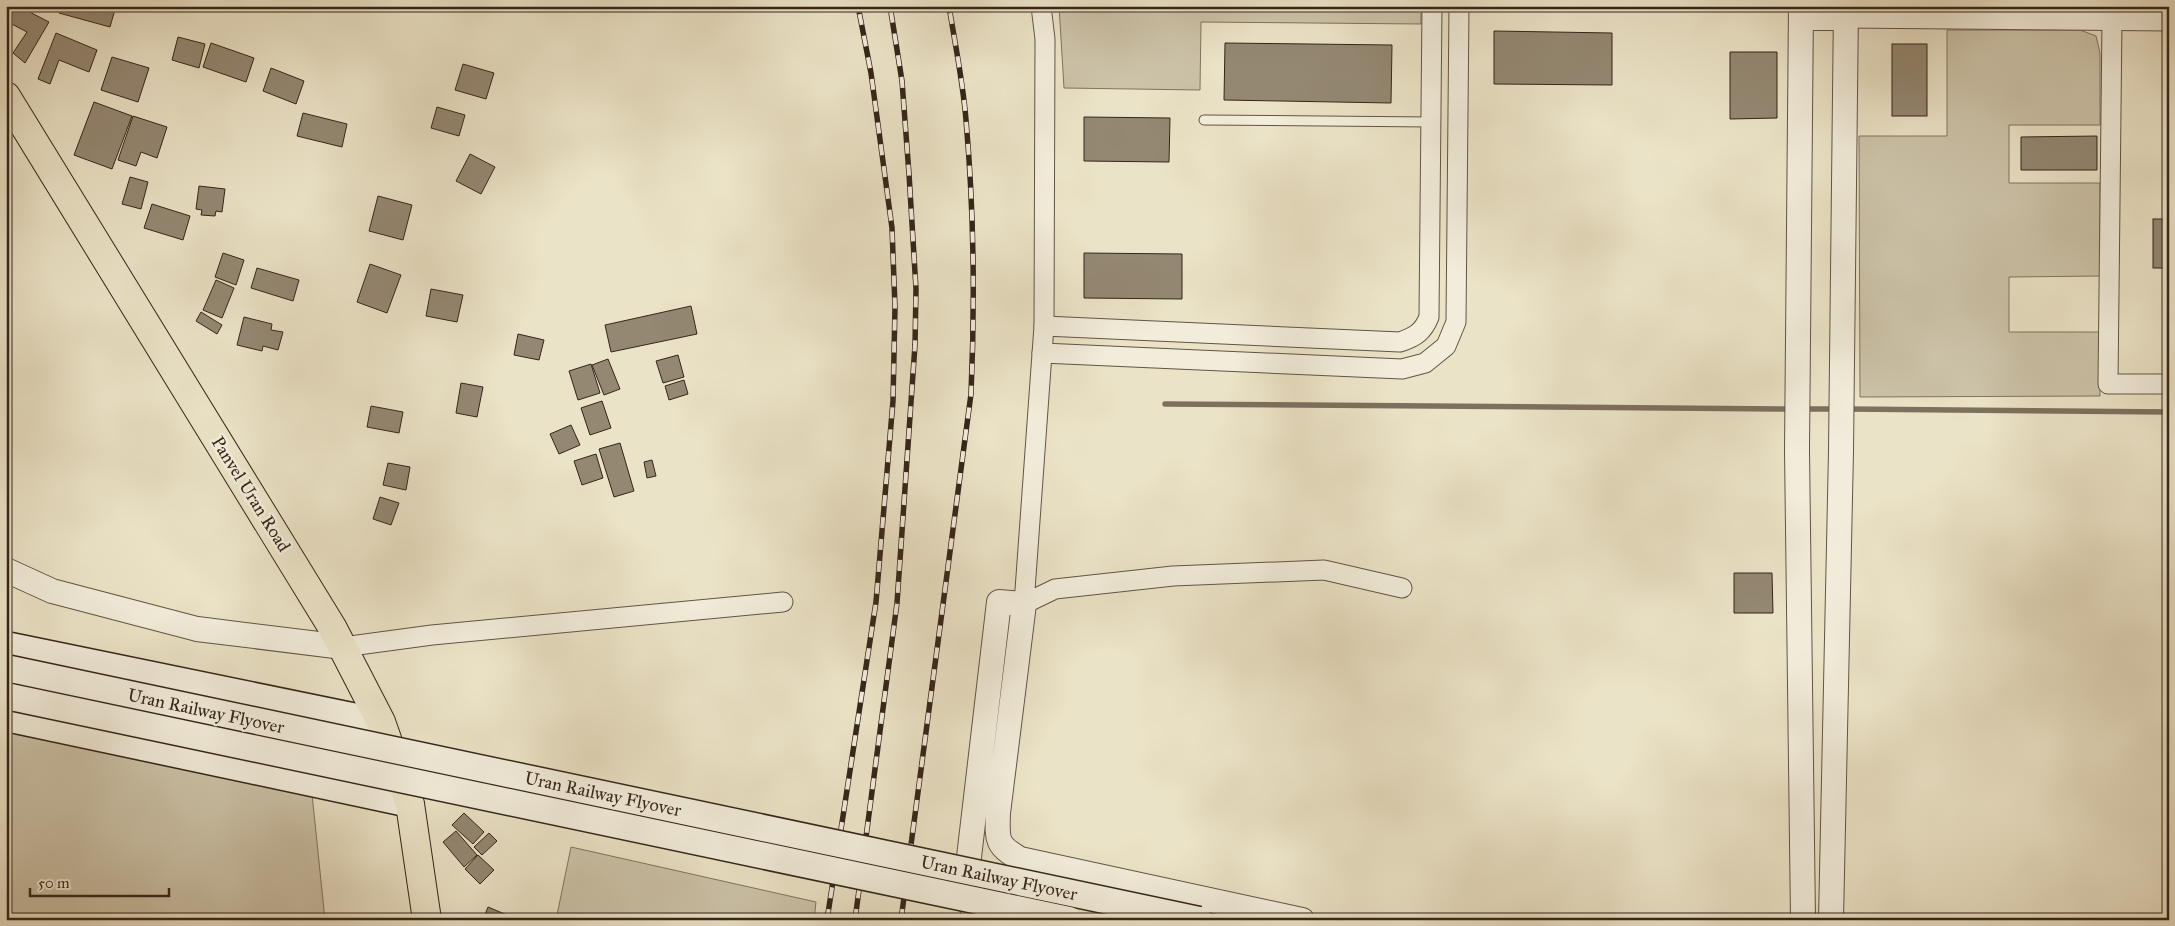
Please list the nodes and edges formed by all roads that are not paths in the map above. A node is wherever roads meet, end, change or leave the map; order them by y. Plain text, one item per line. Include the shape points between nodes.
1 (1041, 6) edge
2 (1432, 6) edge
3 (1460, 6) edge
4 (1801, 12) edge
5 (1846, 12) edge
6 (2074, 13) edge
7 (2112, 21) junction
8 (2169, 21) edge
9 (6, 96) edge
10 (1204, 120) dead end
11 (1431, 122) junction
12 (1044, 326) junction
13 (1042, 353) junction
14 (2169, 384) edge
15 (6, 570) edge
16 (1402, 588) dead end
17 (783, 602) dead end
18 (1024, 604) junction
19 (6, 645) edge
20 (343, 647) junction
21 (6, 668) edge
22 (6, 696) edge
23 (6, 718) edge
24 (381, 722) junction
25 (410, 804) junction
26 (427, 920) edge
27 (1005, 920) edge
28 (1069, 920) edge
29 (1199, 920) edge
30 (1302, 920) edge
31 (1803, 920) edge
32 (1831, 920) edge

1 - 12 street via 1046,38
2 - 11 street
3 - 13 street via 1456,322 1446,346 1425,363 1402,369
4 - 5 street
4 - 31 street via 1798,410
5 - 6 street
5 - 32 street via 1842,409
6 - 7 street
7 - 8 street
7 - 14 street via 2108,384
9 - 20 main road, Panvel Uran Road
10 - 11 lane
11 - 12 street via 1429,317 1424,329 1413,338 1400,342
12 - 13 street
13 - 18 street
15 - 20 street via 52,591 197,629
16 - 18 street via 1314,570 1173,576 1055,589
17 - 20 street via 442,634
18 - 27 street via 999,602 965,891 972,908
18 - 30 street via 998,813 997,835 1003,850 1020,859
19 - 24 main road
20 - 24 main road, Panvel Uran Road
21 - 29 main road, Uran Railway Flyover, bridge
22 - 28 main road, Uran Railway Flyover, bridge
23 - 25 main road
24 - 25 main road, Panvel Uran Road
25 - 26 main road, Panvel Uran Road

